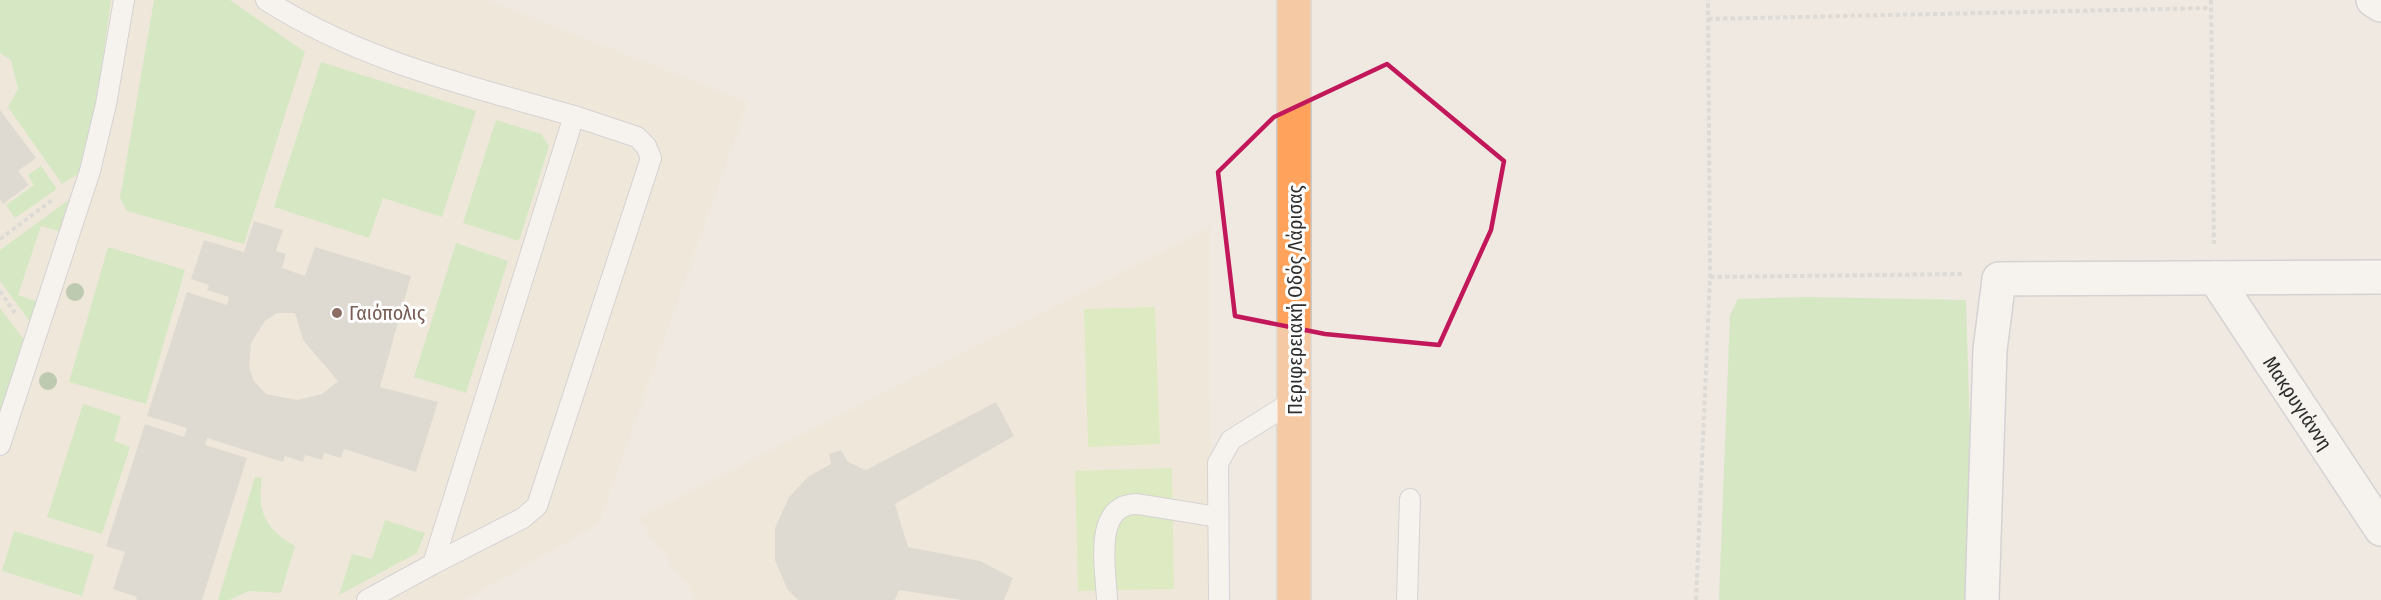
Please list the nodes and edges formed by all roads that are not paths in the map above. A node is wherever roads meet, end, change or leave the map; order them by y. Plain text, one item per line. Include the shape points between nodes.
1 (124, 0) edge
2 (266, 0) edge
3 (1294, 0) edge
4 (2373, 0) edge
5 (2381, 5) edge
6 (574, 116) junction
7 (2381, 277) edge
8 (2215, 278) junction
9 (1295, 400) junction
10 (0, 445) edge
11 (1410, 499) dead end
12 (1218, 517) junction
13 (2381, 529) edge
14 (433, 564) junction
15 (368, 600) edge
16 (1107, 600) edge
17 (1219, 600) edge
18 (1294, 600) edge
19 (1407, 600) edge
20 (1982, 600) edge

1 - 10 lane via 90,171
2 - 6 lane via 298,21 414,71
3 - 9 highway, Περιφερειακή Οδός Λάρισας
4 - 5 street
6 - 14 lane
6 - 14 lane via 637,137 651,158 537,506 523,518
7 - 8 street
8 - 13 street, Μακρυγιάννη
8 - 20 street via 1999,279 1990,350
9 - 12 lane via 1231,440 1225,449 1218,463
9 - 18 highway, Περιφερειακή Οδός Λάρισας
11 - 19 lane
12 - 16 lane via 1125,504 1108,521 1105,535
12 - 17 lane
14 - 15 lane

